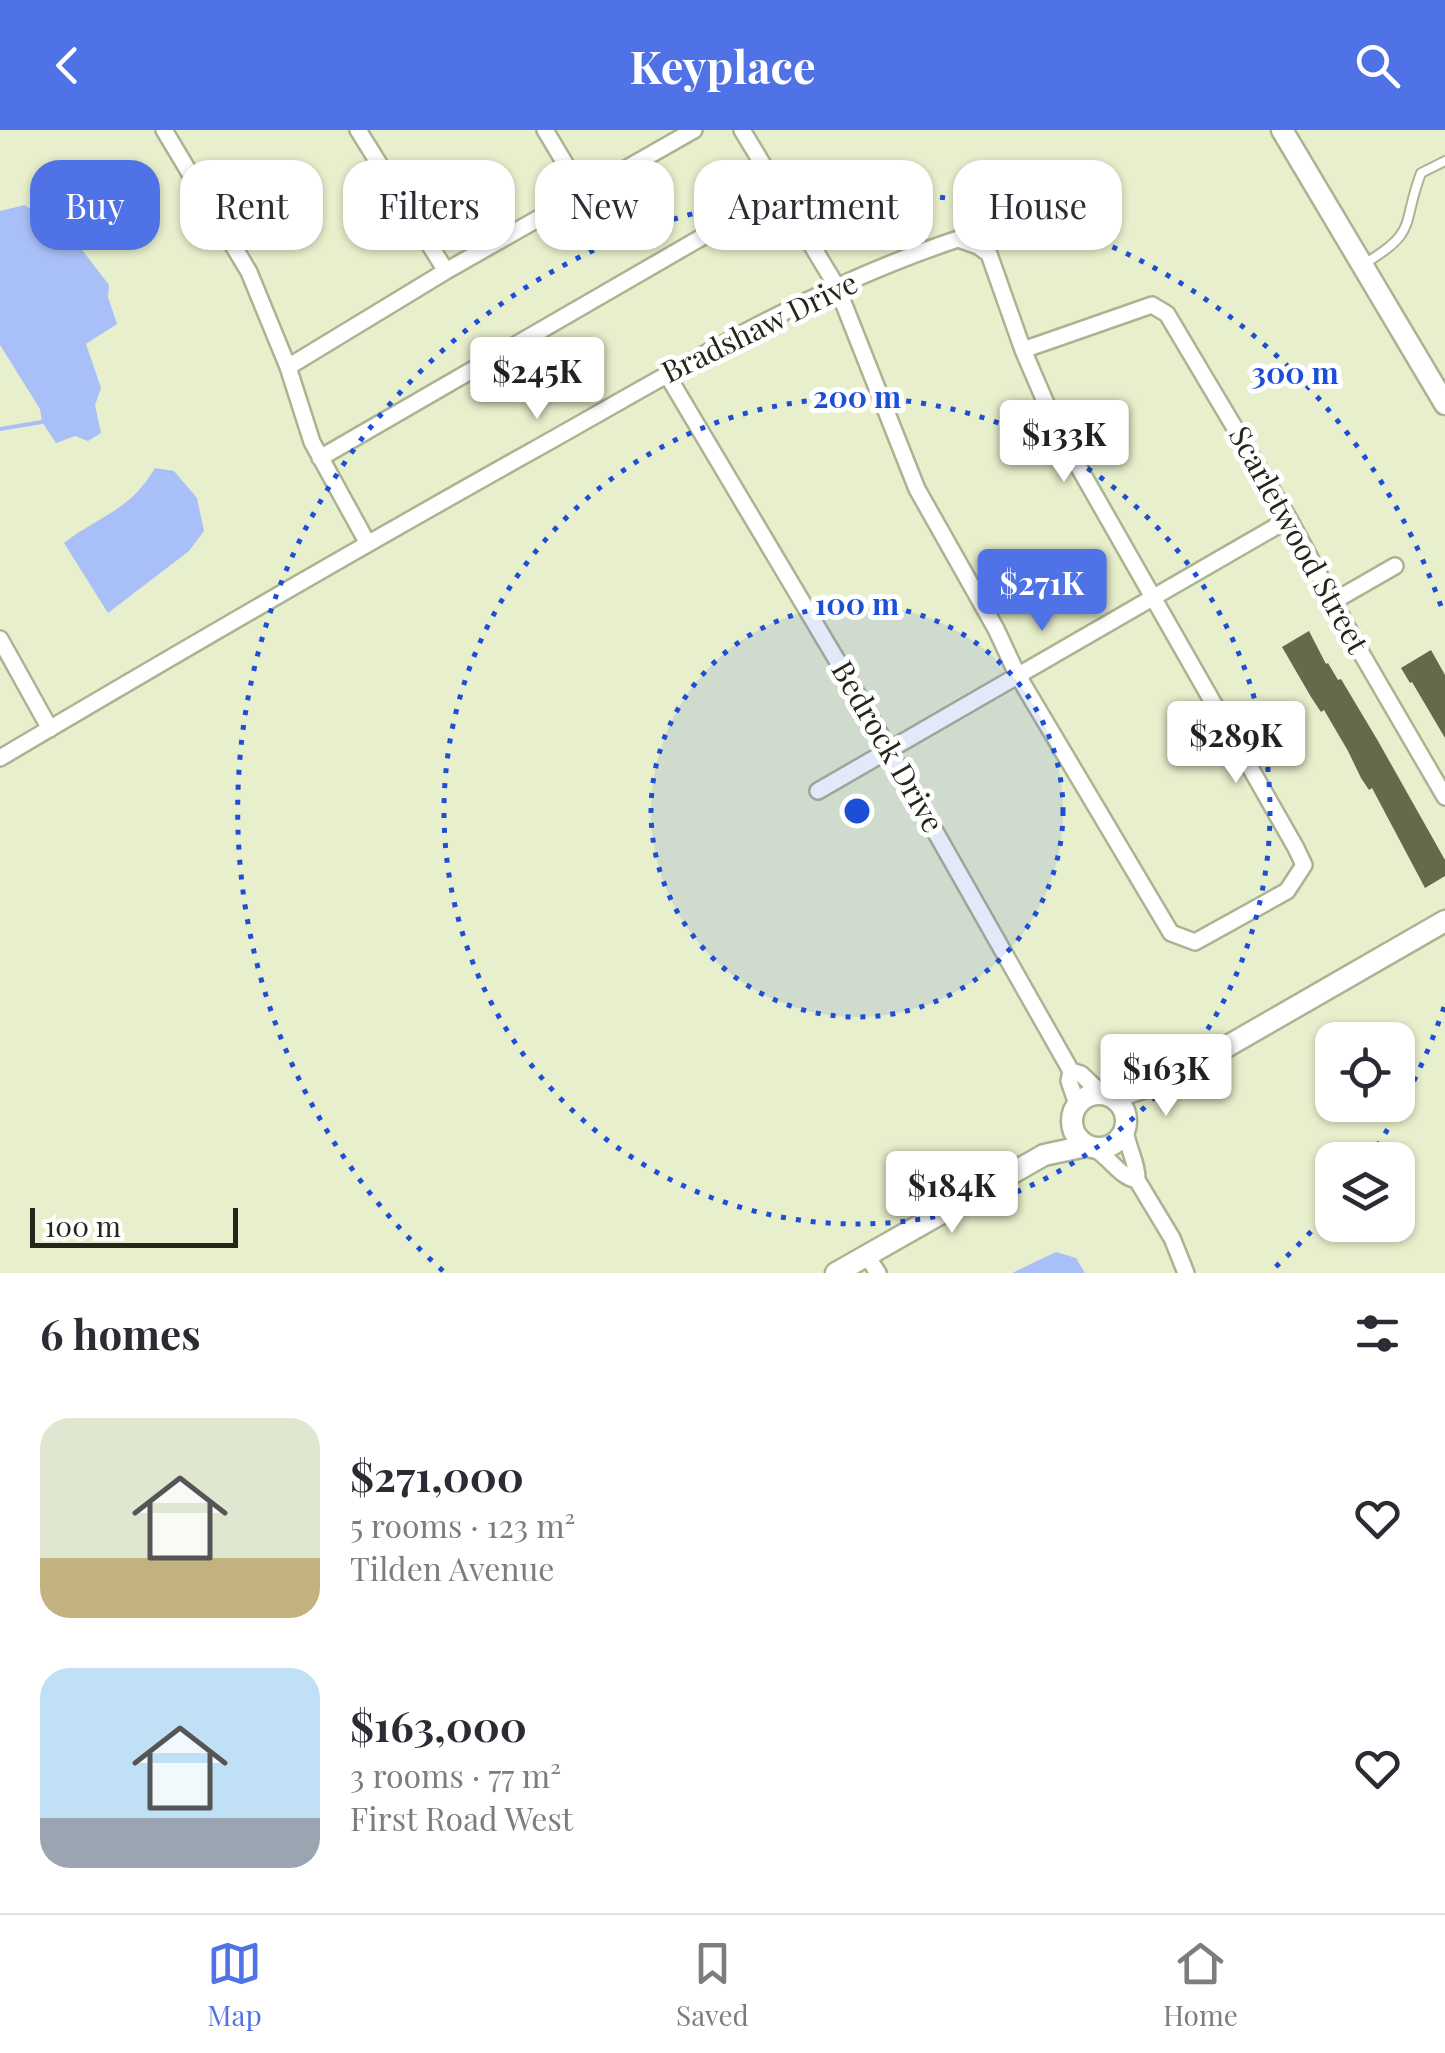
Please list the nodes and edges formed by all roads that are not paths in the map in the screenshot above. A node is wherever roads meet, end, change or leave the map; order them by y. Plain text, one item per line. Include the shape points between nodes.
1 (164, 130) edge
2 (358, 130) edge
3 (545, 130) edge
4 (694, 130) edge
5 (742, 130) edge
6 (1282, 130) edge
7 (563, 160) edge
8 (640, 160) edge
9 (760, 160) edge
10 (1445, 161) edge
11 (535, 219) edge
12 (694, 242) edge
13 (815, 250) edge
14 (1361, 266) junction
15 (446, 271) junction
16 (837, 287) junction
17 (1023, 350) junction
18 (288, 368) junction
19 (666, 373) junction
20 (1445, 404) edge
21 (320, 458) junction
22 (1289, 519) junction
23 (367, 542) junction
24 (1396, 566) dead end
25 (1153, 596) junction
26 (1334, 601) junction
27 (0, 639) edge
28 (1017, 674) junction
29 (50, 728) junction
30 (890, 751) junction
31 (0, 758) edge
32 (818, 791) dead end
33 (1445, 796) edge
34 (1445, 921) edge
35 (1072, 1071) junction
36 (1160, 1086) junction
37 (1107, 1096) junction
38 (1074, 1114) junction
39 (1125, 1125) junction
40 (1090, 1147) junction
41 (1044, 1154) junction
42 (1137, 1180) junction
43 (873, 1264) edge
44 (836, 1273) edge
45 (1186, 1273) edge

1 - 18 street via 248,272
2 - 15 street
3 - 7 street
4 - 8 street
5 - 9 street
6 - 14 street
10 - 14 lane via 1421,174 1403,234
11 - 15 street
12 - 21 street
13 - 16 street
14 - 20 street
15 - 18 street
16 - 17 street, Bradshaw Drive via 958,239 989,254
16 - 19 street, Bradshaw Drive
16 - 28 street via 917,489
17 - 22 street, Scarletwood Street via 1152,305 1167,314
17 - 25 street, Bradshaw Drive via 1057,429
18 - 21 street
19 - 23 street, Bradshaw Drive
19 - 30 street, Bedrock Drive
21 - 23 street
22 - 25 street
22 - 26 street, Scarletwood Street
23 - 29 street, Bradshaw Drive
24 - 26 street
25 - 28 street
25 - 28 street, Bradshaw Drive via 1304,865 1287,891 1195,942 1171,933
26 - 33 street, Scarletwood Street
27 - 29 street
28 - 30 street
29 - 31 street, Bradshaw Drive
30 - 32 street
30 - 35 street, Bedrock Drive
34 - 36 street
35 - 37 street, Bedrock Drive
35 - 38 street, Bedrock Drive
36 - 37 street
36 - 39 street
37 - 38 street via 1093,1094
37 - 39 street via 1119,1103
38 - 40 street via 1073,1132
38 - 41 street
39 - 40 street via 1113,1145
39 - 42 street
40 - 41 street
40 - 42 street
41 - 43 street
42 - 45 street
43 - 44 street

